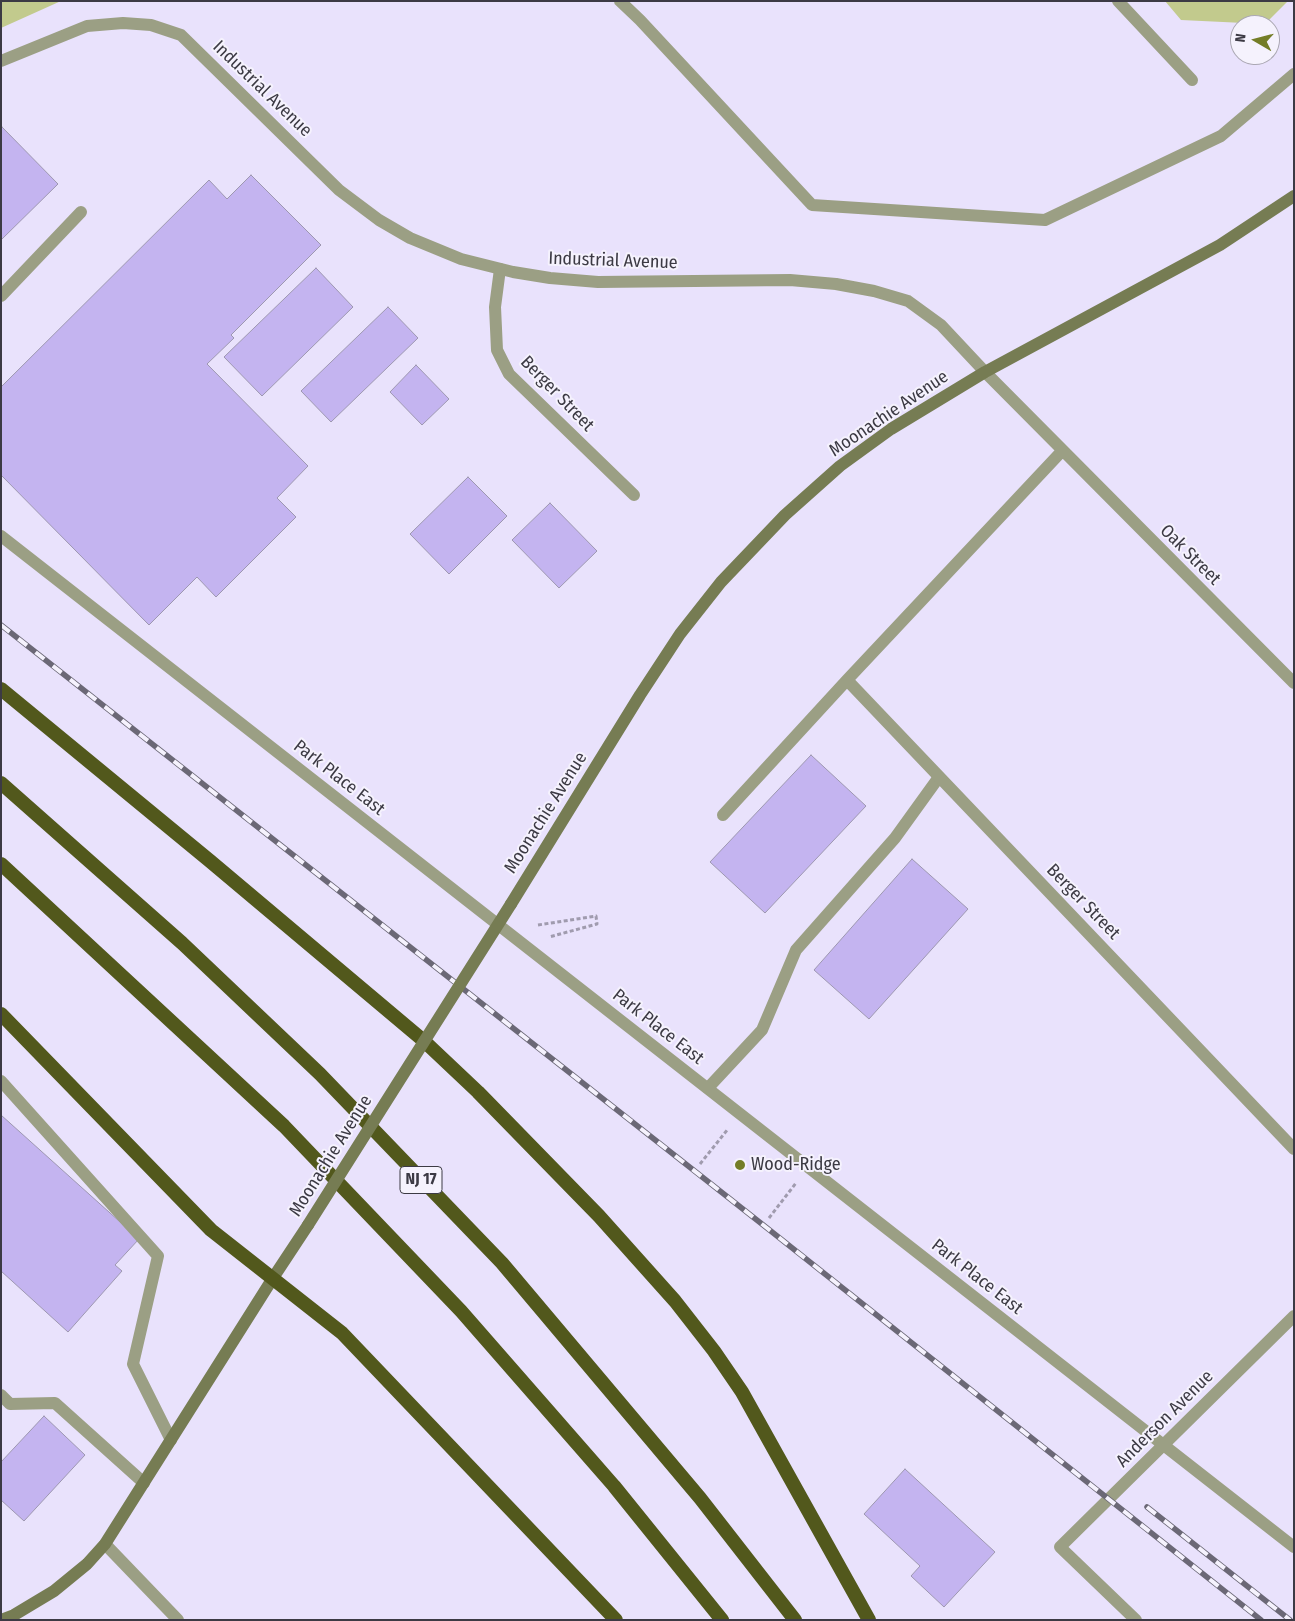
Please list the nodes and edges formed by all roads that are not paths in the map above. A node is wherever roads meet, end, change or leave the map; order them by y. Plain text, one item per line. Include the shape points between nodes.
1 (620, 1) edge
2 (1118, 1) edge
3 (1, 61) edge
4 (1294, 74) edge
5 (1192, 80) dead end
6 (1294, 196) edge
7 (81, 212) dead end
8 (500, 269) junction
9 (1, 296) edge
10 (985, 372) junction
11 (1062, 451) junction
12 (634, 495) dead end
13 (1, 536) edge
14 (847, 680) junction
15 (1294, 683) edge
16 (1, 689) edge
17 (940, 777) junction
18 (1, 783) edge
19 (723, 815) dead end
20 (1, 864) edge
21 (1, 1014) edge
22 (424, 1041) junction
23 (1, 1081) edge
24 (708, 1088) junction
25 (1294, 1149) edge
26 (273, 1278) junction
27 (1294, 1316) edge
28 (1, 1395) edge
29 (172, 1440) junction
30 (1163, 1444) junction
31 (144, 1483) junction
32 (105, 1544) junction
33 (1294, 1547) edge
34 (1, 1620) edge
35 (178, 1620) edge
36 (616, 1620) edge
37 (722, 1620) edge
38 (795, 1620) edge
39 (869, 1620) edge
40 (1136, 1620) edge

1 - 4 street via 812,205 1045,220 1221,136
2 - 5 street
3 - 8 street, Industrial Avenue via 87,26 151,25 181,35 339,190 379,220 410,238 461,259
6 - 10 main road, Moonachie Avenue via 1220,245
7 - 9 street
8 - 10 street, Industrial Avenue via 598,282 790,280 874,291 908,301 941,326
8 - 12 street, Berger Street via 495,307 498,350 509,374
10 - 11 street, Industrial Avenue
10 - 22 main road, Moonachie Avenue, bridge via 840,466 785,514 722,582 680,634 640,695
11 - 14 street
11 - 15 street, Oak Street
13 - 24 street, Park Place East
14 - 17 street, Berger Street
14 - 19 street
16 - 22 highway
17 - 24 street via 895,838 796,950 762,1030
17 - 25 street, Berger Street
18 - 38 highway, NJ 17 via 182,943 320,1074 495,1256 700,1498
20 - 37 highway via 305,1147 461,1311 614,1486
21 - 26 highway via 211,1230
22 - 26 main road, Moonachie Avenue, bridge
22 - 39 highway via 598,1216 675,1301 714,1351 742,1392
23 - 29 street via 158,1256 133,1364
24 - 30 street, Park Place East
26 - 29 main road, Moonachie Avenue
26 - 36 highway via 342,1333
27 - 30 street, Anderson Avenue
28 - 31 street via 10,1404 55,1403
29 - 31 main road, Moonachie Avenue
30 - 33 street, Park Place East
30 - 40 street, Anderson Avenue via 1060,1546
31 - 32 main road, Moonachie Avenue
32 - 34 main road, Moonachie Avenue via 87,1564 54,1591
32 - 35 street

